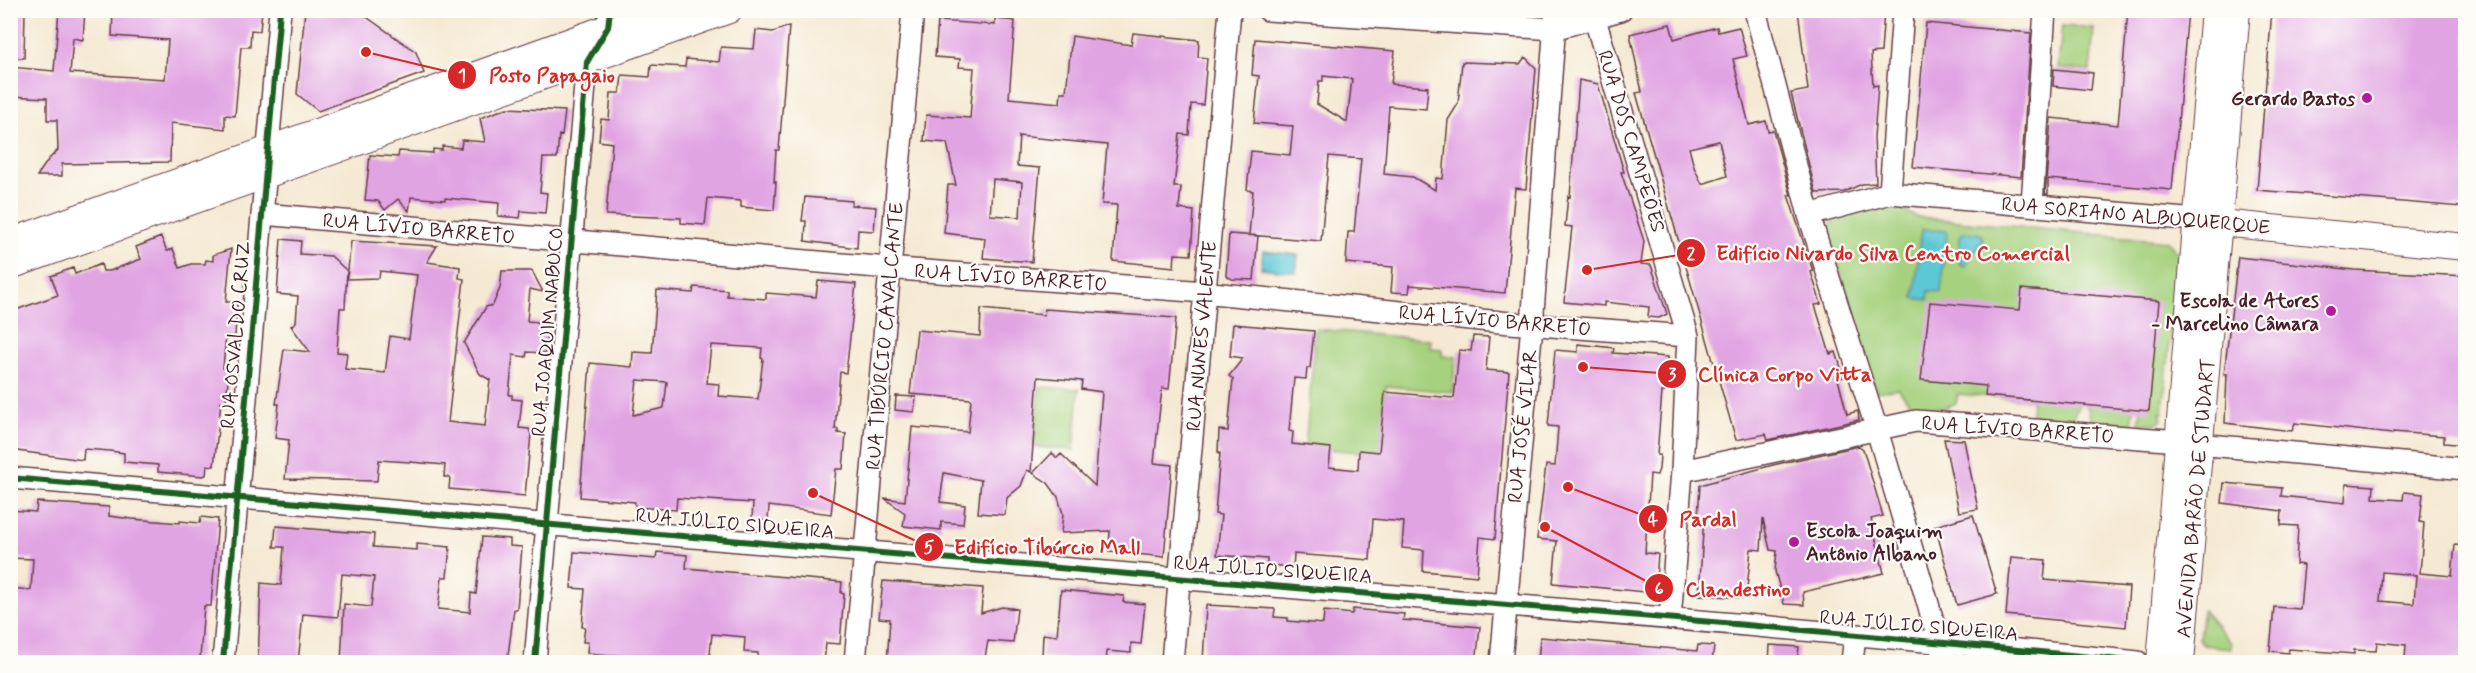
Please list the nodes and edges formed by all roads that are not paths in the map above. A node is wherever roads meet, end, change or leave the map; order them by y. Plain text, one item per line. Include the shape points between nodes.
1 (280, 10) edge
2 (657, 10) edge
3 (729, 10) edge
4 (913, 10) edge
5 (1230, 10) edge
6 (1268, 10) edge
7 (1621, 10) edge
8 (1755, 10) edge
9 (1903, 10) edge
10 (2045, 10) edge
11 (2214, 10) edge
12 (2237, 10) edge
13 (609, 19) edge
14 (1555, 20) edge
15 (1595, 20) junction
16 (587, 62) junction
17 (268, 151) junction
18 (266, 176) junction
19 (1890, 193) junction
20 (2032, 204) junction
21 (262, 214) junction
22 (1809, 215) junction
23 (2207, 221) junction
24 (573, 241) junction
25 (10, 242) edge
26 (2466, 247) edge
27 (10, 266) edge
28 (891, 267) junction
29 (1205, 292) junction
30 (1533, 325) junction
31 (1688, 336) junction
32 (1877, 430) junction
33 (2189, 442) junction
34 (2466, 469) edge
35 (1682, 471) junction
36 (10, 478) edge
37 (238, 497) junction
38 (546, 524) junction
39 (865, 550) junction
40 (1179, 578) junction
41 (1505, 603) junction
42 (1670, 619) junction
43 (1855, 635) junction
44 (1938, 642) junction
45 (223, 663) edge
46 (535, 663) edge
47 (855, 663) edge
48 (1172, 663) edge
49 (1501, 663) edge
50 (1852, 663) edge
51 (1945, 663) edge
52 (2138, 663) edge
53 (2160, 663) edge
54 (2181, 663) edge

1 - 17 street, RUA OSVALDO CRUZ
2 - 13 main road
3 - 16 main road
4 - 28 street, RUA TIBÚRCIO CAVALCANTE
5 - 29 street, RUA NUNES VALENTE
6 - 14 street
7 - 15 street
8 - 22 street
9 - 19 street
10 - 20 street
11 - 23 main road, AVENIDA BARÃO DE STUDART
12 - 23 main road, AVENIDA BARÃO DE STUDART
13 - 16 street, RUA JOAQUIM NABUCO
13 - 17 main road
14 - 15 street
14 - 30 street, RUA JOSÉ VILAR
15 - 31 street, RUA DOS CAMPEÕES
16 - 18 main road
16 - 24 street, RUA JOAQUIM NABUCO
17 - 18 street, RUA OSVALDO CRUZ
17 - 25 main road
18 - 21 street, RUA OSVALDO CRUZ
18 - 27 main road
19 - 20 street, RUA SORIANO ALBUQUERQUE
19 - 22 street, RUA SORIANO ALBUQUERQUE
20 - 23 street, RUA SORIANO ALBUQUERQUE
21 - 24 street, RUA LÍVIO BARRETO
21 - 37 street, RUA OSVALDO CRUZ
22 - 32 street
23 - 26 main road, RUA SORIANO ALBUQUERQUE
23 - 33 main road, AVENIDA BARÃO DE STUDART
24 - 28 street, RUA LÍVIO BARRETO
24 - 38 street, RUA JOAQUIM NABUCO
28 - 29 street, RUA LÍVIO BARRETO
28 - 39 street, RUA TIBÚRCIO CAVALCANTE
29 - 30 street, RUA LÍVIO BARRETO
29 - 40 street, RUA NUNES VALENTE
30 - 31 street, RUA LÍVIO BARRETO
30 - 41 street, RUA JOSÉ VILAR
31 - 35 street, RUA DOS CAMPEÕES
32 - 33 street, RUA LÍVIO BARRETO via 1916,421
32 - 35 street, RUA LÍVIO BARRETO
32 - 44 street
33 - 34 street, RUA LÍVIO BARRETO
33 - 53 main road, AVENIDA BARÃO DE STUDART
33 - 54 main road, AVENIDA BARÃO DE STUDART
35 - 42 street, RUA DOS CAMPEÕES
36 - 37 street, RUA JÚLIO SIQUEIRA
37 - 38 street, RUA JÚLIO SIQUEIRA
37 - 45 street, RUA OSVALDO CRUZ
38 - 39 street, RUA JÚLIO SIQUEIRA
38 - 46 street, RUA JOAQUIM NABUCO
39 - 40 street, RUA JÚLIO SIQUEIRA
39 - 47 street, RUA TIBÚRCIO CAVALCANTE
40 - 41 street, RUA JÚLIO SIQUEIRA
40 - 48 street, RUA NUNES VALENTE
41 - 42 street, RUA JÚLIO SIQUEIRA
41 - 49 street, RUA JOSÉ VILAR
42 - 43 street, RUA JÚLIO SIQUEIRA
43 - 44 street, RUA JÚLIO SIQUEIRA
43 - 50 street
44 - 51 street
44 - 52 street, RUA JÚLIO SIQUEIRA

